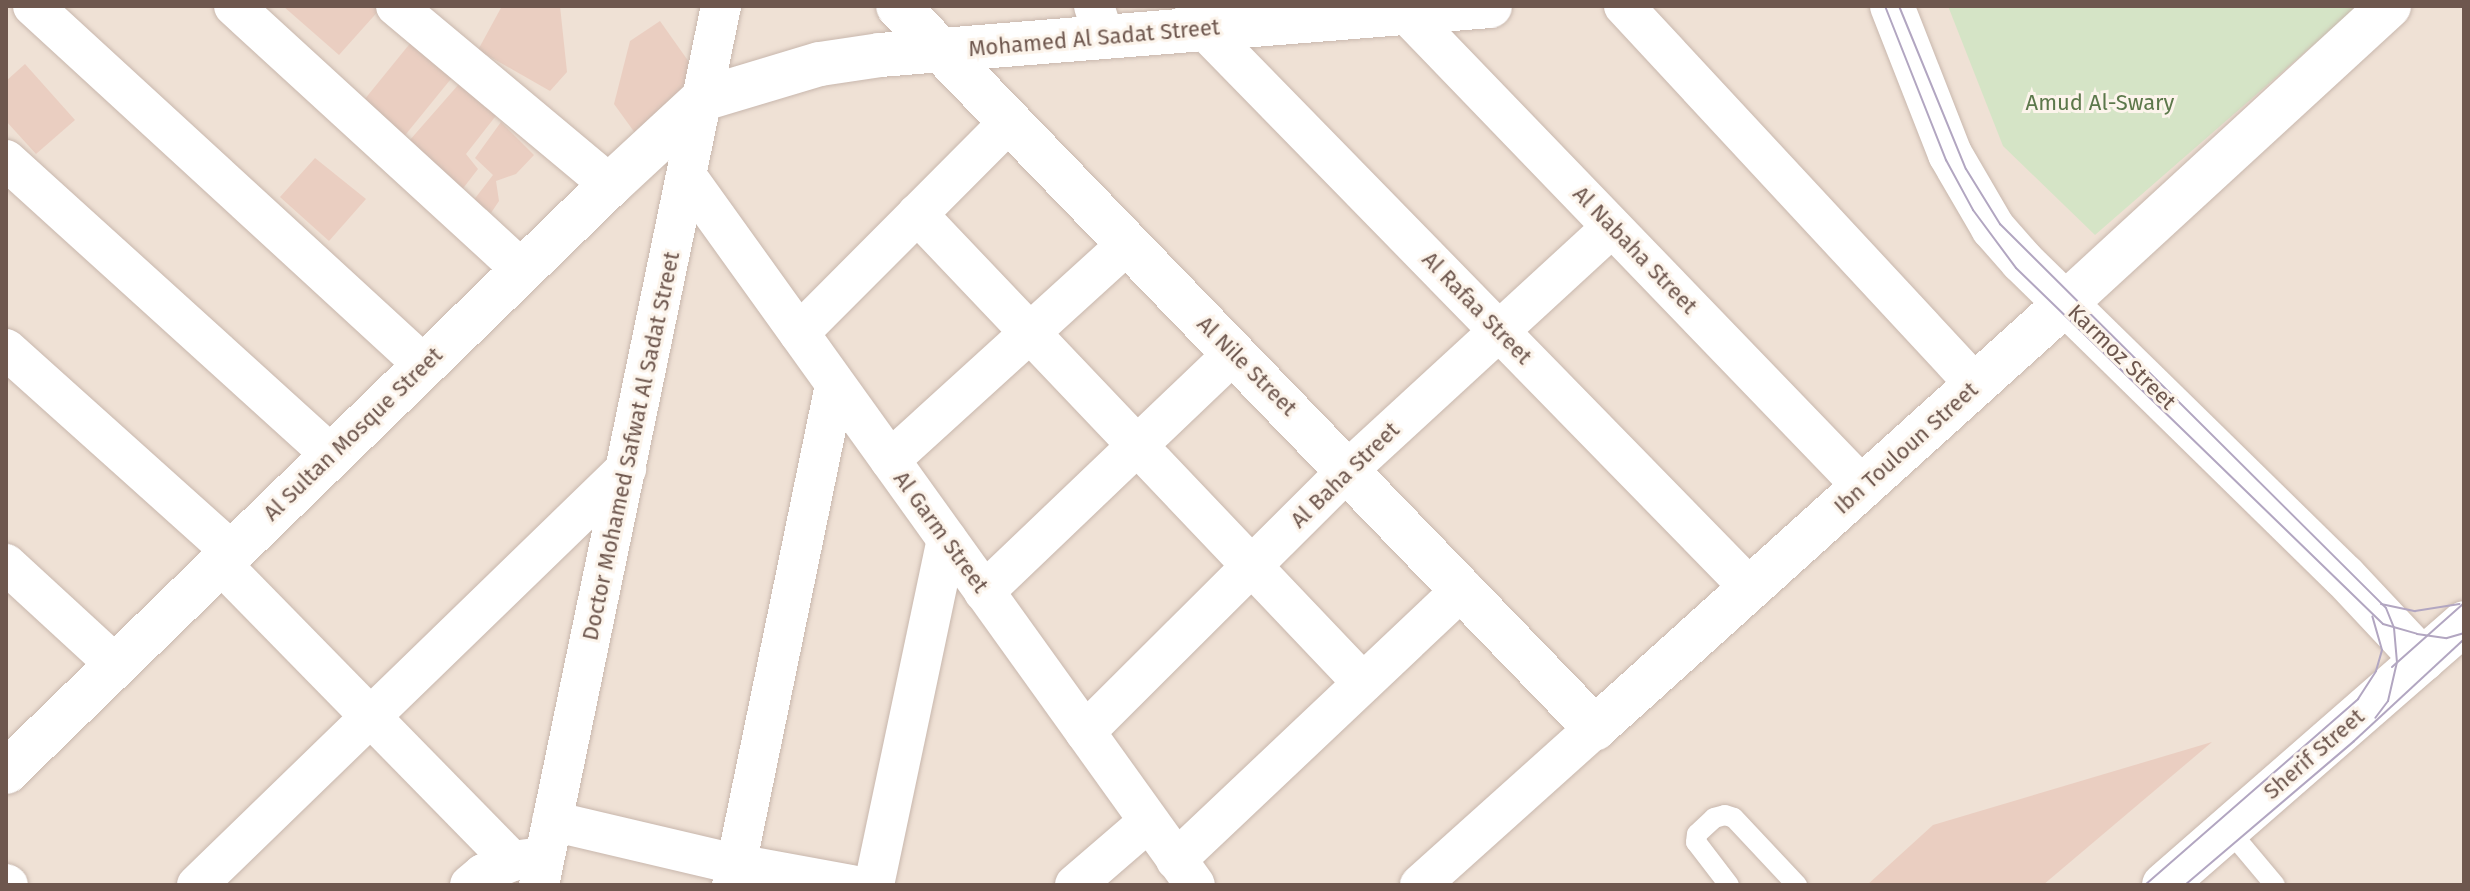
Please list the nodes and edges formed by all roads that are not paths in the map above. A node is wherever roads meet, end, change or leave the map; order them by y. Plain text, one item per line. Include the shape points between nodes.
1 (23, 6) edge
2 (33, 6) edge
3 (234, 6) edge
4 (396, 6) edge
5 (898, 6) edge
6 (1490, 6) edge
7 (1624, 6) edge
8 (1892, 6) edge
9 (2389, 6) edge
10 (715, 9) edge
11 (1433, 9) edge
12 (1327, 13) edge
13 (1199, 18) edge
14 (1099, 21) edge
15 (6, 24) edge
16 (942, 50) junction
17 (703, 99) junction
18 (1010, 121) junction
19 (6, 160) edge
20 (687, 177) junction
21 (610, 185) junction
22 (917, 214) junction
23 (1612, 227) junction
24 (1127, 244) junction
25 (522, 270) junction
26 (2066, 303) junction
27 (1499, 330) junction
28 (1029, 332) junction
29 (799, 333) junction
30 (6, 349) edge
31 (1234, 353) junction
32 (424, 365) junction
33 (835, 385) junction
34 (1976, 385) junction
35 (1136, 446) junction
36 (332, 456) junction
37 (890, 460) junction
38 (626, 469) junction
39 (1349, 469) junction
40 (1863, 487) junction
41 (947, 540) junction
42 (226, 558) junction
43 (6, 564) edge
44 (1250, 567) junction
45 (1750, 588) junction
46 (1463, 589) junction
47 (984, 592) junction
48 (2464, 623) edge
49 (2423, 660) junction
50 (116, 665) junction
51 (1363, 683) junction
52 (371, 717) junction
53 (1595, 728) junction
54 (1085, 732) junction
55 (6, 772) edge
56 (1148, 822) junction
57 (2228, 829) junction
58 (537, 856) edge
59 (1186, 873) edge
60 (734, 875) edge
61 (2167, 884) edge
62 (197, 885) edge
63 (470, 885) edge
64 (852, 885) edge
65 (874, 885) edge
66 (1075, 885) edge
67 (1420, 885) edge
68 (1729, 885) edge
69 (1797, 885) edge
70 (2275, 885) edge

1 - 15 street
2 - 32 street
3 - 25 street
4 - 21 street
5 - 16 main road, Al Nile Street
6 - 11 main road, Mohamed Al Sadat Street
7 - 34 street
8 - 26 main road, Karmoz Street via 1932,112 1971,194 1993,228
9 - 26 main road, Ibn Touloun Street
10 - 17 street, Doctor Mohamed Safwat Al Sadat Street
11 - 12 main road, Mohamed Al Sadat Street
11 - 23 street, Al Nabaha Street
12 - 13 main road, Mohamed Al Sadat Street
13 - 14 main road, Mohamed Al Sadat Street
13 - 27 street, Al Rafaa Street
14 - 16 main road, Mohamed Al Sadat Street
16 - 17 main road, Mohamed Al Sadat Street via 820,64
16 - 18 main road, Al Nile Street
17 - 20 street, Doctor Mohamed Safwat Al Sadat Street
17 - 21 main road, Al Sultan Mosque Street
18 - 22 street
18 - 24 main road, Al Nile Street
19 - 36 street
20 - 29 street, Al Garm Street
20 - 38 street, Doctor Mohamed Safwat Al Sadat Street
21 - 25 main road, Al Sultan Mosque Street
22 - 28 street
22 - 29 street
23 - 27 street, Al Baha Street
23 - 40 street, Al Nabaha Street
24 - 28 street
24 - 31 main road, Al Nile Street
25 - 32 main road, Al Sultan Mosque Street
26 - 34 main road, Ibn Touloun Street
26 - 49 main road, Karmoz Street
27 - 39 street, Al Baha Street
27 - 45 street, Al Rafaa Street
28 - 35 street
28 - 37 street
29 - 33 street, Al Garm Street
30 - 42 street
31 - 35 street
31 - 39 main road, Al Nile Street
32 - 36 main road, Al Sultan Mosque Street
33 - 37 street, Al Garm Street
33 - 60 street
34 - 40 main road, Ibn Touloun Street
35 - 44 street
35 - 47 street
36 - 42 main road, Al Sultan Mosque Street
37 - 41 street, Al Garm Street
38 - 52 street
38 - 58 street, Doctor Mohamed Safwat Al Sadat Street
39 - 44 street, Al Baha Street
39 - 46 main road, Al Nile Street
40 - 45 main road, Ibn Touloun Street
41 - 47 street, Al Garm Street
41 - 65 street
42 - 50 main road, Al Sultan Mosque Street
42 - 52 street
43 - 50 street
44 - 51 street
44 - 54 street, Al Baha Street
45 - 53 main road, Ibn Touloun Street
46 - 51 street
46 - 53 main road, Al Nile Street
47 - 54 street, Al Garm Street
48 - 49 main road, Sherif Street
49 - 57 main road, Sherif Street
50 - 55 main road, Al Sultan Mosque Street
51 - 59 street
52 - 58 street
52 - 62 street
53 - 67 street, Ibn Touloun Street
54 - 56 street, Al Garm Street
56 - 59 street, Al Garm Street
56 - 66 street
57 - 61 main road, Sherif Street
57 - 70 lane
58 - 60 street
58 - 63 street via 483,874
60 - 64 street
68 - 69 lane via 1696,842 1705,826 1725,815 1734,818

